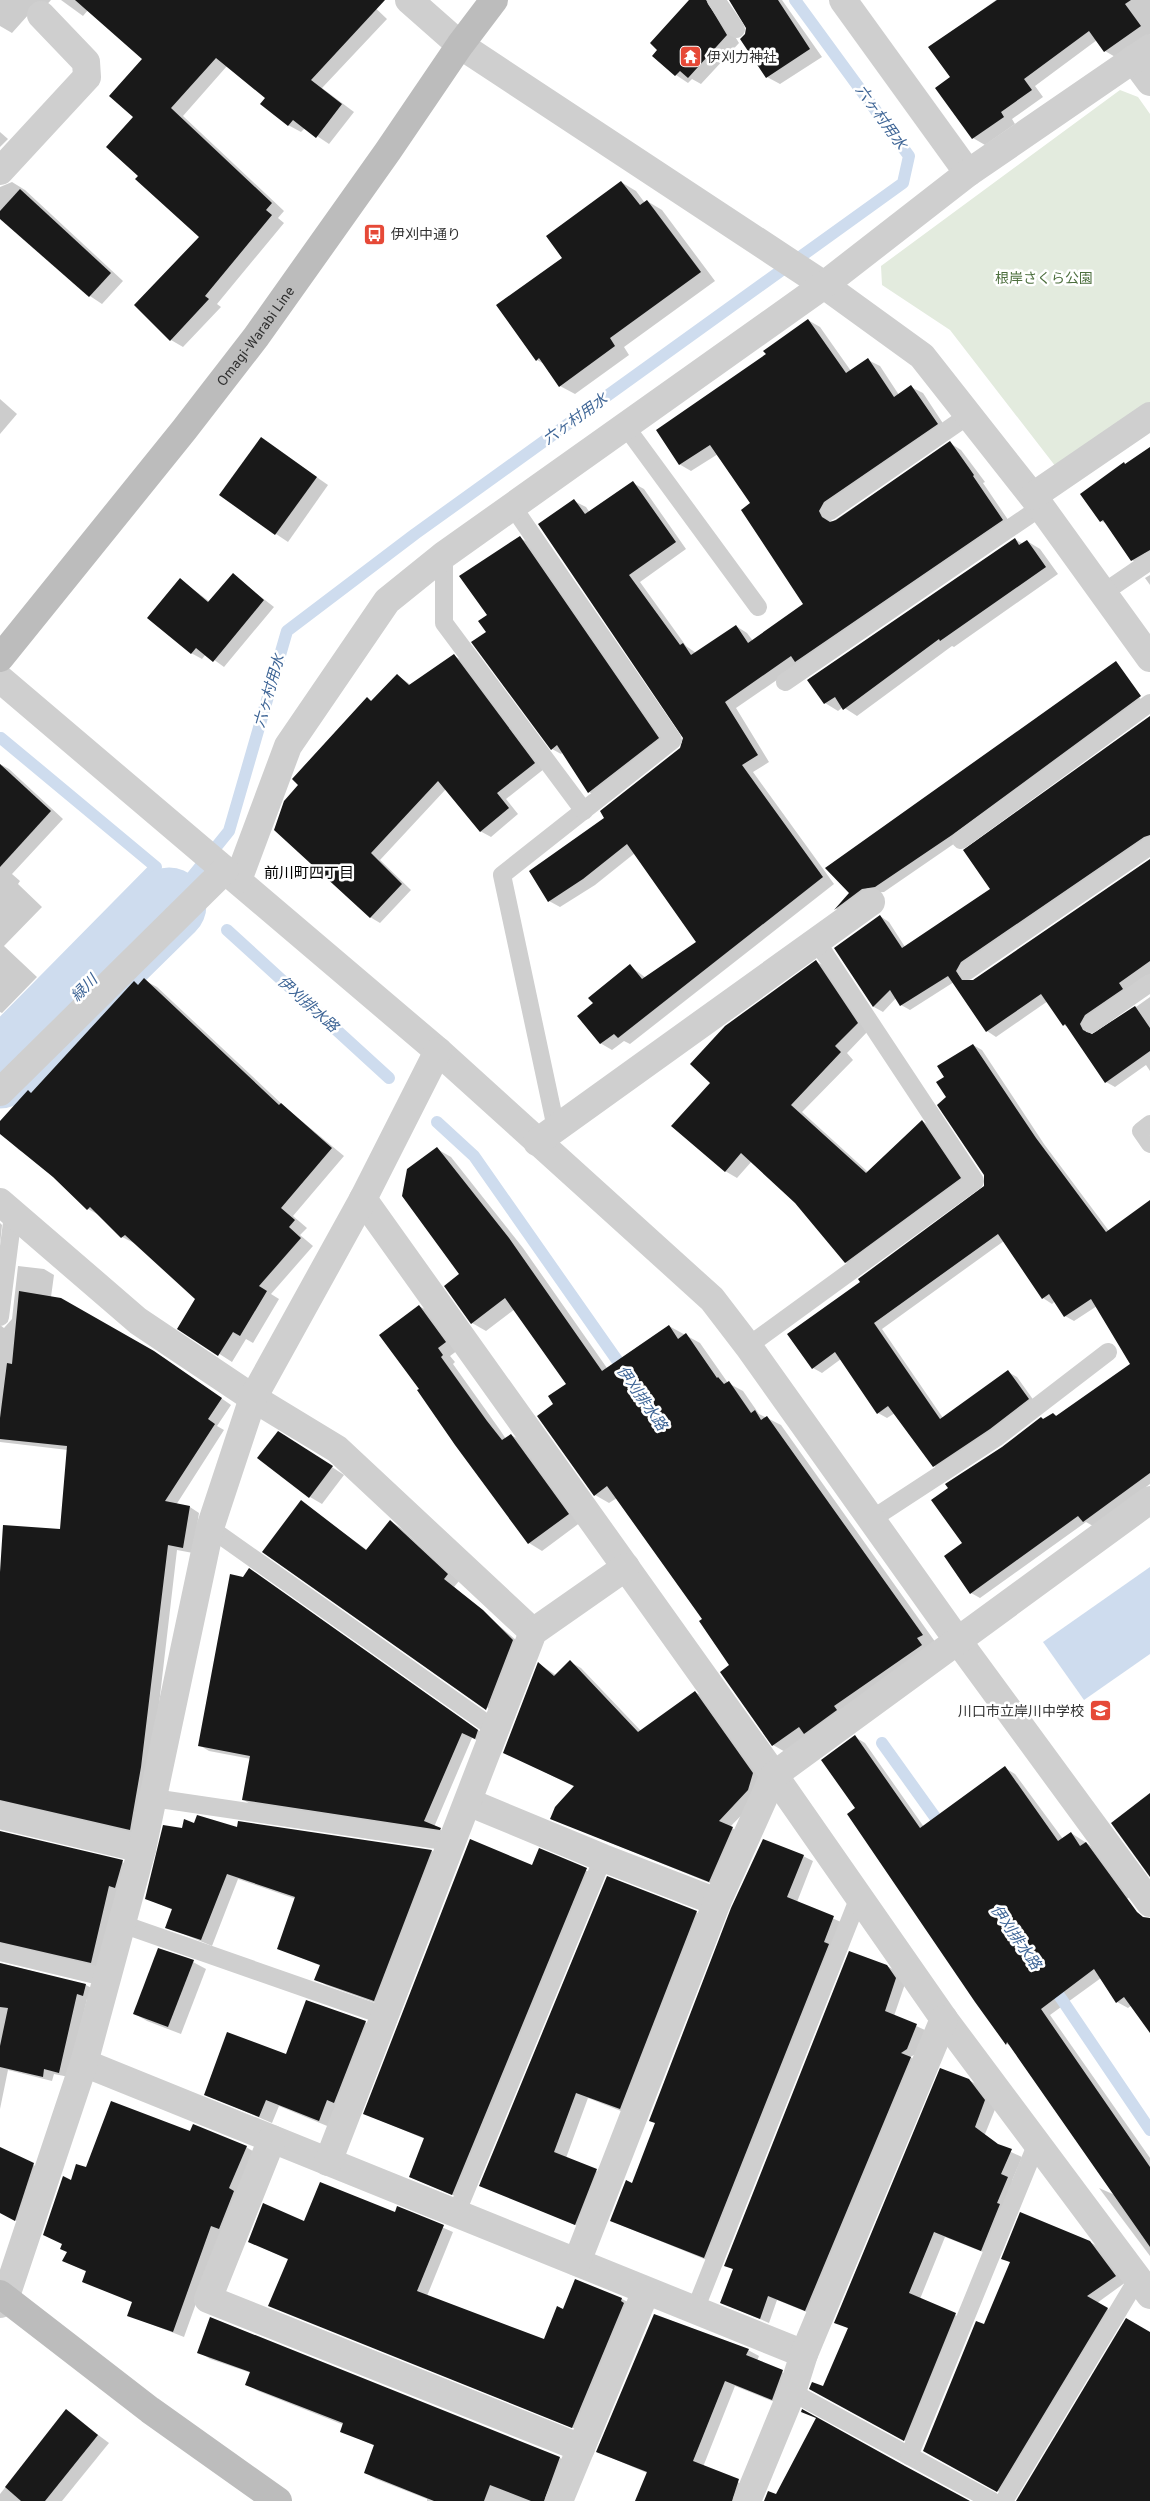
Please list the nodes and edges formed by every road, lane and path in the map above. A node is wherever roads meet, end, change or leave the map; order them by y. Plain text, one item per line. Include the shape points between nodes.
1 (408, 0) edge
2 (494, 0) edge
3 (716, 0) edge
4 (843, 0) edge
5 (41, 14) dead end
6 (736, 29) dead end
7 (460, 45) junction
8 (1142, 54) edge
9 (1150, 82) edge
10 (0, 171) edge
11 (968, 173) junction
12 (824, 285) junction
13 (969, 415) junction
14 (1150, 416) edge
15 (626, 427) junction
16 (1037, 502) junction
17 (513, 507) junction
18 (830, 511) dead end
19 (444, 555) junction
20 (1150, 561) edge
21 (1103, 593) junction
22 (758, 607) dead end
23 (0, 658) edge
24 (1150, 658) edge
25 (0, 679) edge
26 (786, 682) dead end
27 (1150, 702) edge
28 (584, 811) junction
29 (961, 840) dead end
30 (1150, 846) edge
31 (232, 875) junction
32 (871, 902) dead end
33 (817, 942) junction
34 (967, 971) dead end
35 (1150, 983) edge
36 (1091, 1024) dead end
37 (438, 1051) junction
38 (0, 1092) edge
39 (1150, 1124) edge
40 (547, 1135) junction
41 (1150, 1144) edge
42 (364, 1199) junction
43 (6, 1209) edge
44 (0, 1317) edge
45 (748, 1346) junction
46 (1108, 1352) dead end
47 (253, 1398) junction
48 (1150, 1500) edge
49 (872, 1519) junction
50 (210, 1528) junction
51 (626, 1567) junction
52 (533, 1632) junction
53 (958, 1642) junction
54 (496, 1730) junction
55 (774, 1774) junction
56 (153, 1798) junction
57 (468, 1802) junction
58 (0, 1815) edge
59 (451, 1842) junction
60 (142, 1849) junction
61 (603, 1858) junction
62 (859, 1897) junction
63 (717, 1902) junction
64 (1150, 1902) edge
65 (122, 1924) junction
66 (0, 1952) edge
67 (108, 1978) junction
68 (385, 2016) junction
69 (944, 2019) junction
70 (84, 2063) junction
71 (272, 2139) junction
72 (1037, 2143) junction
73 (328, 2162) junction
74 (456, 2214) junction
75 (578, 2262) junction
76 (1144, 2286) edge
77 (646, 2291) junction
78 (2, 2299) edge
79 (695, 2310) junction
80 (804, 2354) junction
81 (792, 2392) junction
82 (581, 2448) junction
83 (908, 2456) junction
84 (278, 2501) edge
85 (559, 2501) edge
86 (747, 2501) edge
87 (992, 2501) edge
88 (1004, 2501) edge

1 - 7 street
2 - 7 main road, Omagi-Warabi Line
3 - 6 lane
4 - 11 street
5 - 10 street via 86,62 87,77
7 - 12 street
7 - 23 main road, Omagi-Warabi Line via 256,337
8 - 9 street
8 - 11 street
11 - 12 street
12 - 13 street via 922,356
12 - 15 street
13 - 16 street
13 - 18 lane
14 - 16 street
15 - 17 street
15 - 22 lane
16 - 21 street
16 - 26 lane
17 - 19 street
17 - 28 lane via 673,740
19 - 28 lane via 444,623
19 - 31 street via 387,601 288,746
20 - 21 lane
21 - 24 street
25 - 31 street
27 - 29 lane
28 - 40 lane via 502,875
30 - 34 lane
31 - 37 street
31 - 38 street
32 - 33 street
33 - 40 street
33 - 45 lane via 975,1181
35 - 36 lane
37 - 40 street
37 - 42 street
39 - 41 lane via 1141,1131
40 - 45 street via 712,1299
42 - 47 street
42 - 51 street
43 - 44 lane
43 - 47 street via 138,1321
45 - 49 street
46 - 49 lane via 996,1438
47 - 50 street
47 - 52 street via 336,1449
48 - 53 street
49 - 53 street
50 - 54 lane
50 - 56 street
51 - 52 street
51 - 55 street
52 - 54 street
53 - 55 street
53 - 64 street
54 - 57 street
55 - 62 street
55 - 63 street
56 - 59 lane
56 - 60 street
57 - 59 street
57 - 61 street
58 - 60 street
59 - 68 street
60 - 65 street
61 - 63 street
61 - 74 lane
62 - 69 street
62 - 79 lane
63 - 75 street
65 - 67 street
65 - 68 lane
66 - 67 lane
67 - 70 street
68 - 73 street
69 - 72 street
69 - 80 street
70 - 71 street
70 - 78 street
71 - 73 street
71 - 82 street via 208,2299
72 - 76 street
72 - 83 lane
73 - 74 street
74 - 75 street
75 - 77 street
76 - 88 lane
77 - 79 street
77 - 82 street
78 - 84 main road
79 - 80 street
80 - 81 street
81 - 83 lane
81 - 86 street
82 - 85 street
83 - 87 lane

